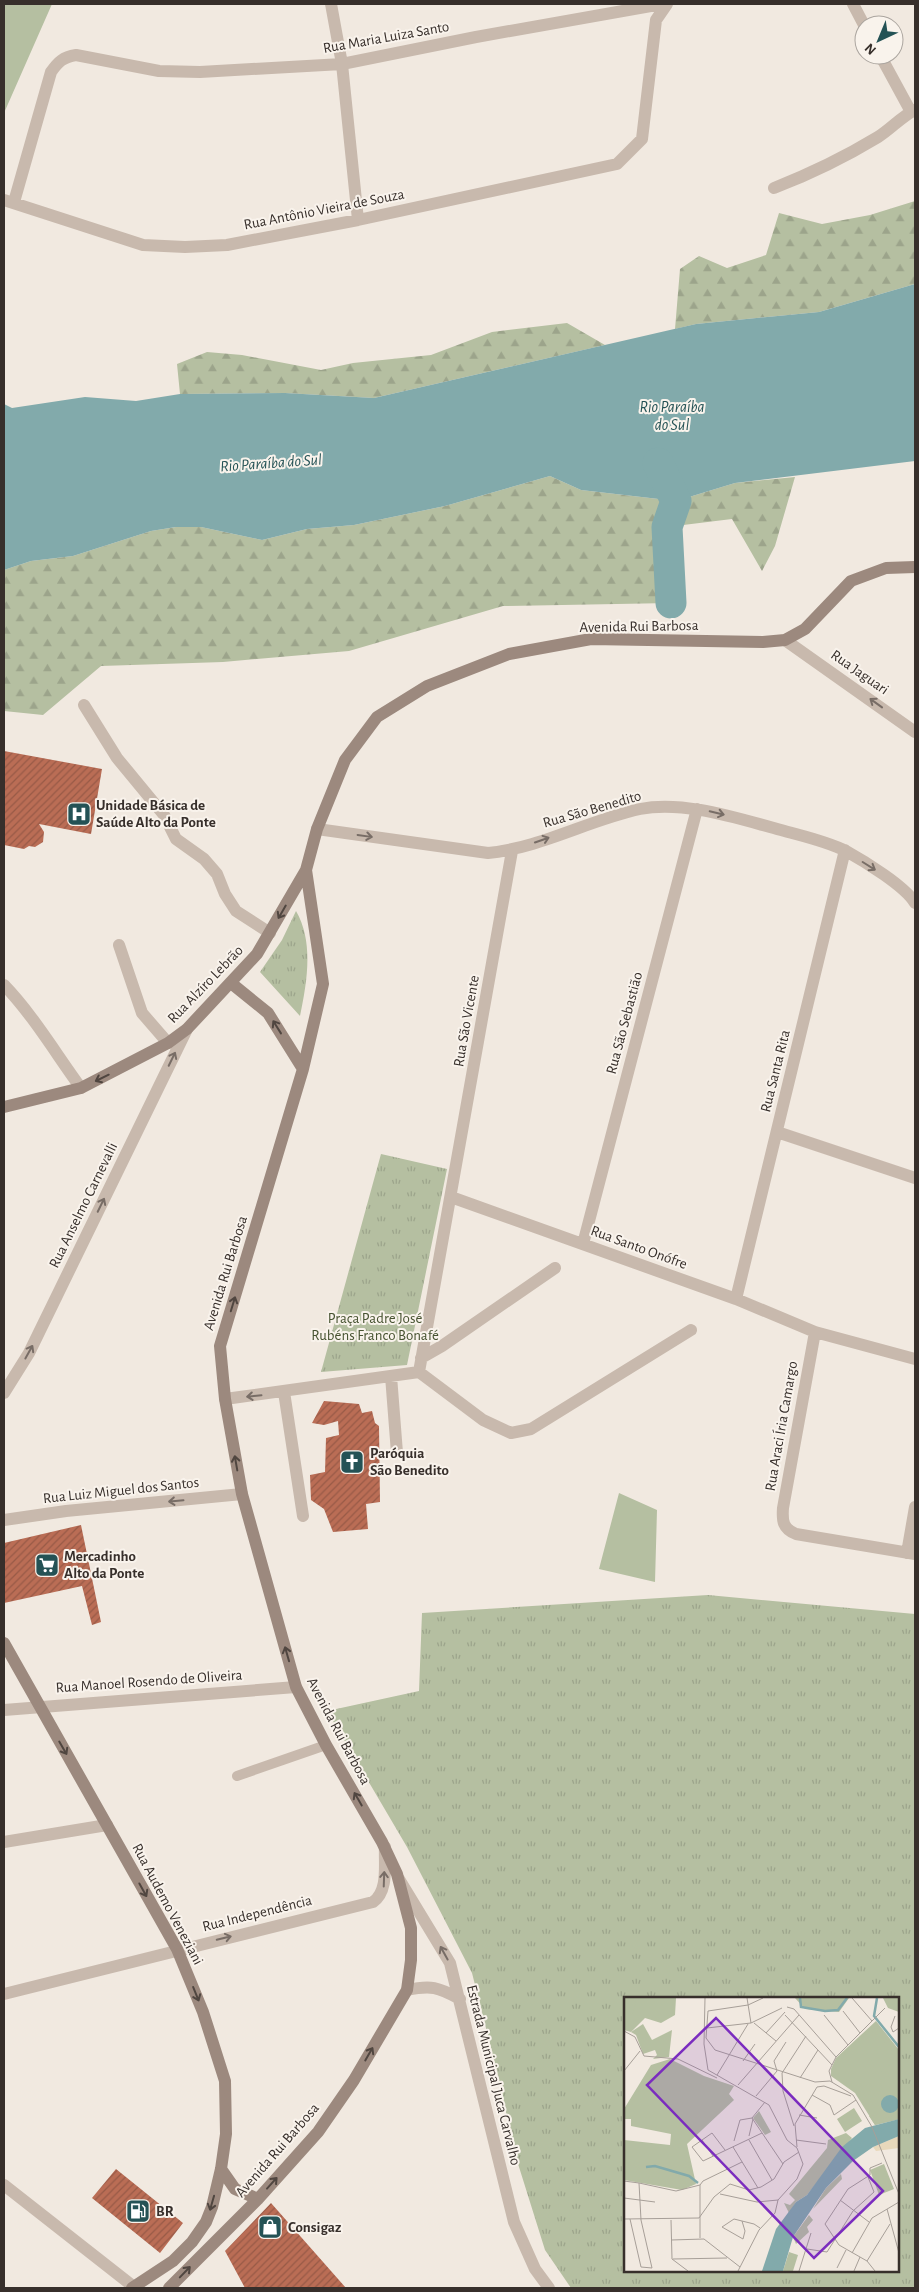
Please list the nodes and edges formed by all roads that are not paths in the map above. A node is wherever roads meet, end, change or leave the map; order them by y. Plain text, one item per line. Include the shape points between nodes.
1 (331, 4) edge
2 (662, 4) edge
3 (667, 4) edge
4 (342, 64) junction
5 (886, 65) edge
6 (913, 111) edge
7 (774, 188) dead end
8 (9, 201) edge
9 (358, 220) junction
10 (915, 567) edge
11 (785, 640) junction
12 (84, 705) dead end
13 (915, 732) edge
14 (697, 809) junction
15 (317, 829) junction
16 (845, 850) junction
17 (512, 851) junction
18 (306, 870) junction
19 (915, 903) edge
20 (270, 933) junction
21 (119, 945) dead end
22 (231, 983) junction
23 (4, 985) edge
24 (187, 1029) junction
25 (168, 1044) junction
26 (303, 1069) junction
27 (81, 1088) junction
28 (4, 1106) edge
29 (777, 1132) junction
30 (915, 1178) edge
31 (451, 1197) junction
32 (583, 1244) junction
33 (556, 1268) dead end
34 (736, 1299) junction
35 (691, 1330) dead end
36 (815, 1332) junction
37 (421, 1358) junction
38 (915, 1359) edge
39 (418, 1372) junction
40 (391, 1376) junction
41 (284, 1392) junction
42 (4, 1393) edge
43 (225, 1399) junction
44 (397, 1453) dead end
45 (242, 1494) junction
46 (915, 1507) edge
47 (303, 1516) dead end
48 (4, 1520) edge
49 (911, 1554) edge
50 (4, 1643) edge
51 (296, 1687) junction
52 (39, 1706) junction
53 (4, 1710) edge
54 (326, 1745) junction
55 (237, 1776) dead end
56 (106, 1824) junction
57 (4, 1842) edge
58 (384, 1847) junction
59 (397, 1874) junction
60 (177, 1949) junction
61 (406, 1990) junction
62 (4, 1994) edge
63 (460, 1999) junction
64 (221, 2169) junction
65 (4, 2185) edge
66 (258, 2199) junction
67 (133, 2288) edge
68 (169, 2288) edge
69 (549, 2288) edge

1 - 4 street
2 - 4 street, Rua Maria Luiza Santo
3 - 9 street, Rua Antônio Vieira de Souza via 656,20 642,139 617,164
4 - 8 street, Rua Maria Luiza Santo via 200,72 159,71 76,55 62,58 51,72
4 - 9 street
5 - 6 street
6 - 7 street via 857,150
8 - 9 street, Rua Antônio Vieira de Souza via 121,239 176,246 227,245
10 - 11 main road, Avenida Rui Barbosa via 886,568 851,582 805,629
13 -> 11 street, Rua Jaguari
11 - 15 main road, Avenida Rui Barbosa via 591,639 509,654 427,686 377,717 345,760
12 - 20 street via 117,758 164,815 176,839 204,859 217,874 236,911
14 -> 16 street, Rua São Benedito
17 -> 14 street, Rua São Benedito via 642,809
14 - 32 street, Rua São Sebastião
15 -> 17 street, Rua São Benedito via 488,853
15 - 18 main road, Avenida Rui Barbosa
16 -> 19 street, Rua São Benedito via 878,871
16 - 29 street, Rua Santa Rita
17 - 31 street, Rua São Vicente
18 -> 20 main road, Rua Alzíro Lebrão
18 - 26 main road, Avenida Rui Barbosa via 323,984
20 - 22 main road, Rua Alzíro Lebrão via 257,954
21 - 25 street via 142,1013
22 - 24 main road, Rua Alzíro Lebrão
26 -> 22 main road via 268,1013
23 - 27 street via 25,1007
24 - 25 main road, Rua Alzíro Lebrão
42 -> 24 street, Rua Anselmo Carnevalli via 29,1353
25 -> 27 main road, Rua Alzíro Lebrão
43 -> 26 main road, Avenida Rui Barbosa via 220,1346
27 - 28 main road, Rua Alzíro Lebrão
29 - 30 street
29 - 34 street, Rua Santa Rita
31 - 32 street, Rua Santo Onófre
31 - 37 street
32 - 34 street, Rua Santo Onófre
33 - 37 street
34 - 36 street, Rua Santo Onófre
35 - 39 street via 531,1429 512,1433 483,1420
36 - 38 street, Rua Santo Onófre
36 - 49 street, Rua Araci Íria Camargo via 783,1508 785,1526 796,1534
37 - 39 street
39 - 40 street
40 - 41 street
40 - 44 street
41 -> 43 street
41 - 47 street
45 -> 43 main road, Avenida Rui Barbosa
45 -> 48 street, Rua Luiz Miguel dos Santos
51 -> 45 main road, Avenida Rui Barbosa
46 - 49 street
50 - 52 main road, Rua Audemo Veneziani
51 - 52 street, Rua Manoel Rosendo de Oliveira
51 - 54 main road, Avenida Rui Barbosa
52 - 53 street, Rua Manoel Rosendo de Oliveira
52 -> 56 main road, Rua Audemo Veneziani
54 - 55 lane
58 -> 54 main road, Avenida Rui Barbosa
56 - 57 street
56 -> 60 main road, Rua Audemo Veneziani
58 - 59 main road, Avenida Rui Barbosa
60 -> 58 street, Rua Independência via 373,1902 380,1897 383,1888
59 - 61 main road, Avenida Rui Barbosa via 411,1928 411,1960
63 -> 59 street, Estrada Municipal Juca Carvalho via 450,1963
60 - 62 street, Rua Independência
60 -> 64 main road, Rua Audemo Veneziani via 203,2012 225,2081 226,2134
61 - 63 street via 425,1986 439,1988
66 -> 61 main road, Avenida Rui Barbosa via 318,2132 354,2080
63 - 69 street, Estrada Municipal Juca Carvalho via 514,2222 535,2269
64 - 66 main road via 234,2189
64 -> 67 main road, Rua Audemo Veneziani via 212,2207 192,2242 173,2261
65 - 67 street
68 -> 66 main road, Avenida Rui Barbosa

